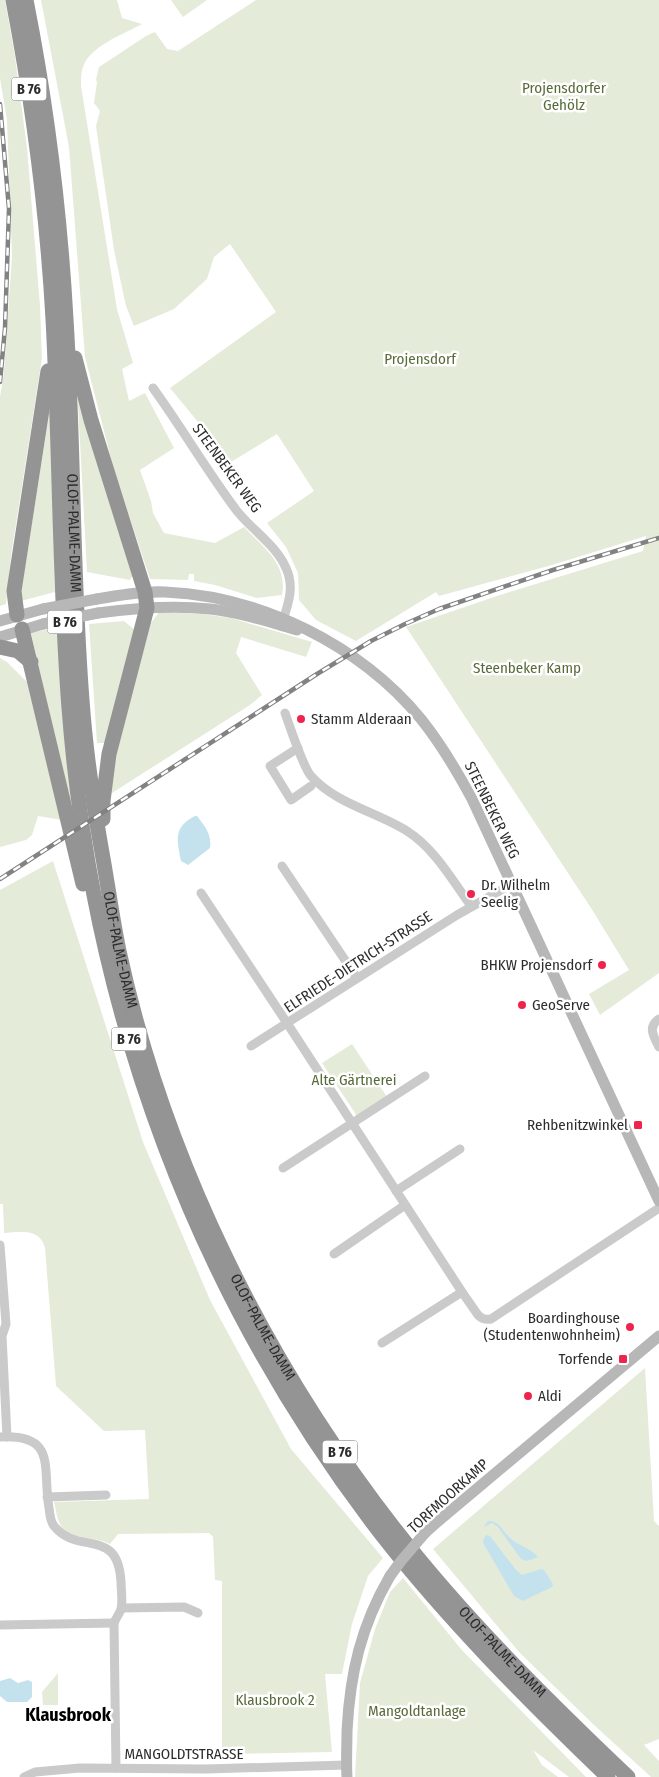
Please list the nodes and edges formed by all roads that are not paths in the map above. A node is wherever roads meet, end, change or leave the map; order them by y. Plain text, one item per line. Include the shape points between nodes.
1 (13, 0) edge
2 (26, 0) edge
3 (59, 317) junction
4 (153, 388) dead end
5 (146, 592) junction
6 (146, 608) junction
7 (0, 621) edge
8 (20, 622) junction
9 (282, 622) junction
10 (0, 637) edge
11 (0, 646) edge
12 (31, 662) junction
13 (285, 713) dead end
14 (298, 748) junction
15 (311, 786) dead end
16 (103, 858) junction
17 (282, 866) dead end
18 (512, 884) junction
19 (201, 893) dead end
20 (471, 906) junction
21 (100, 927) junction
22 (357, 978) junction
23 (659, 1018) edge
24 (287, 1023) junction
25 (251, 1046) dead end
26 (659, 1047) edge
27 (425, 1076) dead end
28 (352, 1123) junction
29 (460, 1149) dead end
30 (283, 1168) dead end
31 (396, 1191) junction
32 (659, 1201) edge
33 (406, 1205) junction
34 (659, 1208) edge
35 (0, 1245) edge
36 (334, 1254) dead end
37 (462, 1292) junction
38 (659, 1336) edge
39 (382, 1343) dead end
40 (3, 1437) edge
41 (106, 1495) dead end
42 (47, 1497) junction
43 (122, 1608) junction
44 (198, 1613) dead end
45 (114, 1622) junction
46 (0, 1625) edge
47 (346, 1765) junction
48 (116, 1768) junction
49 (24, 1777) edge
50 (347, 1777) edge
51 (608, 1777) edge
52 (628, 1777) edge

1 - 3 highway, OLOF-PALME-DAMM / B 76 via 29,92
2 - 3 highway, OLOF-PALME-DAMM / B 76 via 51,152
3 - 5 highway
3 - 8 highway via 14,591
3 - 16 highway, OLOF-PALME-DAMM / B 76 via 82,700 90,784
3 - 21 highway, OLOF-PALME-DAMM / B 76 via 69,708 84,838
4 - 9 street, STEENBEKER WEG via 238,512 287,568 291,592
5 - 6 highway
5 - 8 main road, STEENBEKER WEG, bridge via 43,609
5 - 9 main road, STEENBEKER WEG via 201,596 257,609
6 - 8 main road, STEENBEKER WEG, bridge via 43,624
6 - 9 main road, STEENBEKER WEG via 212,610
6 - 16 highway via 109,754 102,801
7 - 8 main road, STEENBEKER WEG
8 - 10 main road, STEENBEKER WEG
8 - 12 highway
9 - 18 main road, STEENBEKER WEG via 303,628 356,660 412,709 435,737 472,799
11 - 12 highway via 18,651
12 - 21 highway via 85,893
13 - 14 street
14 - 15 street via 270,766 291,800
14 - 20 street via 309,774 322,786 401,828 427,848
16 - 52 highway, OLOF-PALME-DAMM / B 76 via 119,950 134,1011 170,1125 221,1248 268,1337 310,1409 361,1484 432,1575 509,1661
17 - 22 street
18 - 20 street, ELFRIEDE-DIETRICH-STRASSE
18 - 32 main road, STEENBEKER WEG
19 - 24 street
20 - 22 street, ELFRIEDE-DIETRICH-STRASSE
21 - 51 highway, OLOF-PALME-DAMM / B 76 via 117,1002 176,1177 210,1254 256,1343 308,1432 383,1536 458,1626
22 - 24 street, ELFRIEDE-DIETRICH-STRASSE
23 - 26 street via 652,1030
24 - 25 street
24 - 28 street, ELFRIEDE-DIETRICH-STRASSE
27 - 28 street
28 - 30 street
28 - 31 street, ELFRIEDE-DIETRICH-STRASSE
29 - 31 street
31 - 33 street, ELFRIEDE-DIETRICH-STRASSE
33 - 36 street
33 - 37 street, ELFRIEDE-DIETRICH-STRASSE
34 - 37 street, ELFRIEDE-DIETRICH-STRASSE via 491,1319 478,1316
35 - 40 street via 6,1324 2,1336
37 - 39 street
38 - 47 main road, TORFMOORKAMP, bridge via 443,1516 390,1576 376,1601 358,1648 351,1688
40 - 42 street via 22,1437 41,1450 47,1471
41 - 42 street
42 - 43 street via 52,1522 59,1531 71,1538 102,1546 115,1556 120,1568
43 - 44 street via 184,1607
43 - 45 street
45 - 46 street
45 - 48 street
47 - 48 street, MANGOLDTSTRASSE
47 - 50 main road, TORFMOORKAMP
48 - 49 street, MANGOLDTSTRASSE via 35,1772

